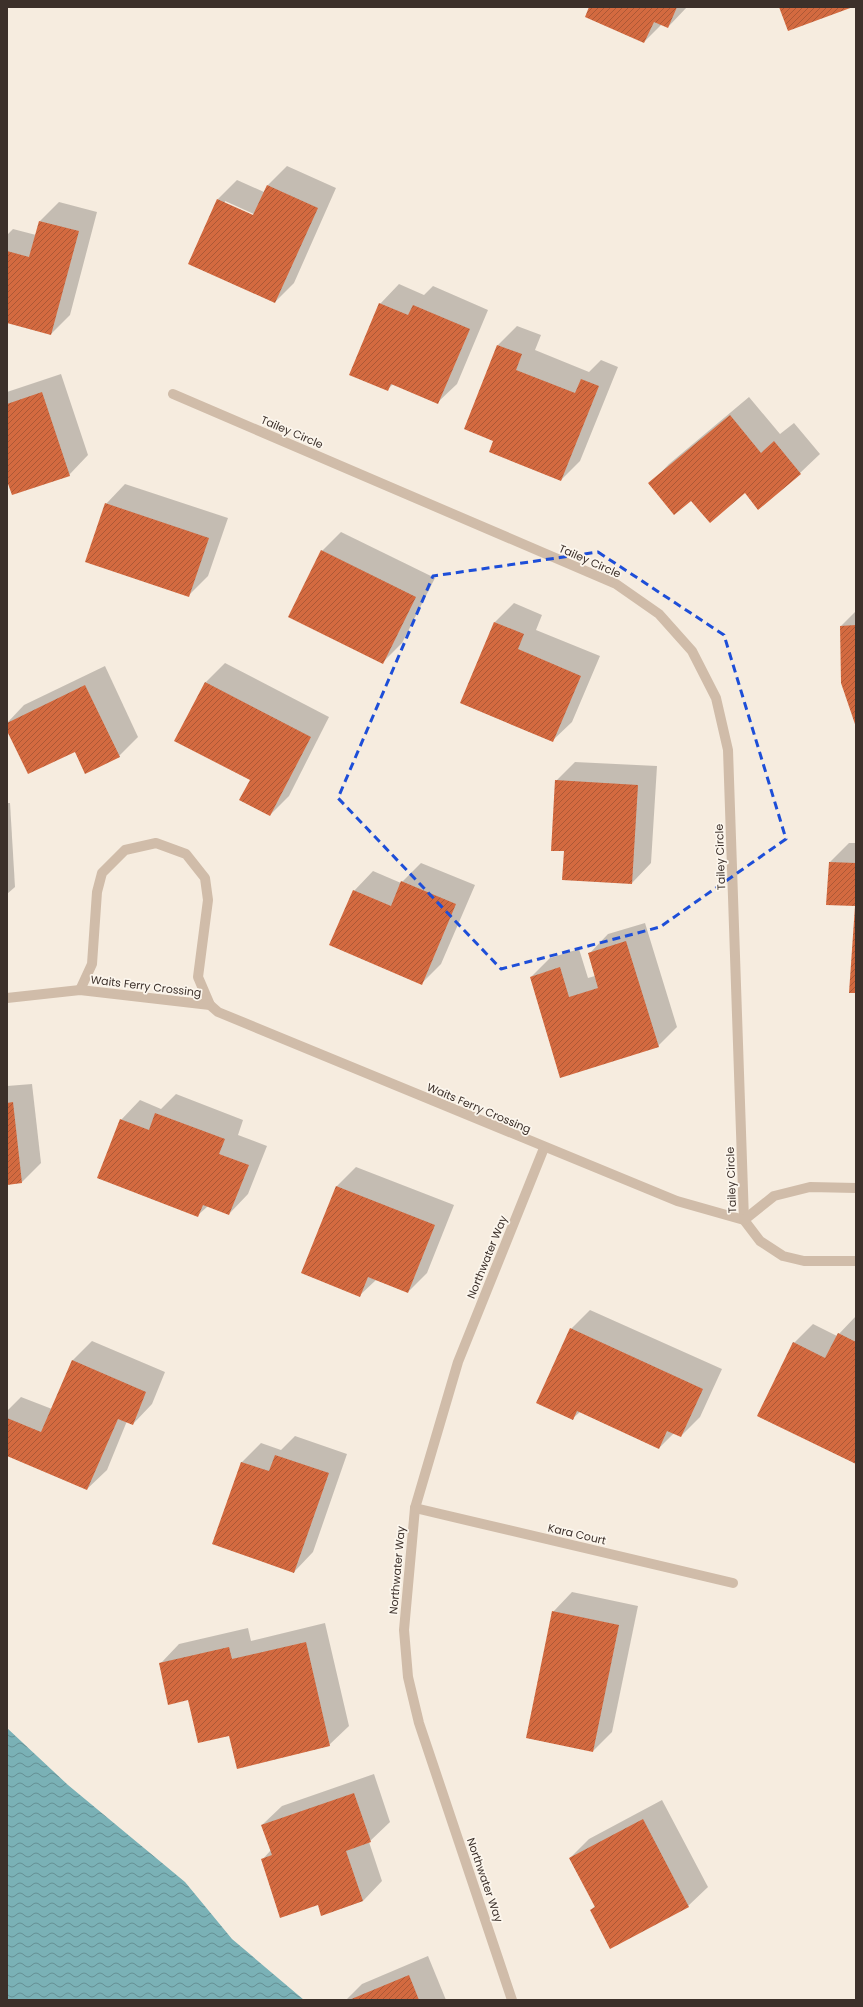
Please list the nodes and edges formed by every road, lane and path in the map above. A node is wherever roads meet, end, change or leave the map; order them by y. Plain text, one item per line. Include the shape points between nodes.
1 (173, 394) dead end
2 (80, 990) junction
3 (7, 998) edge
4 (210, 1005) junction
5 (544, 1148) junction
6 (856, 1188) edge
7 (744, 1220) junction
8 (856, 1261) edge
9 (415, 1508) junction
10 (733, 1583) dead end
11 (512, 2000) edge

1 - 7 street, Tailey Circle via 616,584 659,614 692,651 716,698 728,750
2 - 3 street, Waits Ferry Crossing
2 - 4 street, Waits Ferry Crossing
2 - 4 street, Waits Ferry Crossing via 92,964 96,892 102,873 125,850 156,843 186,854 205,878 208,900 198,977
4 - 5 street, Waits Ferry Crossing via 218,1012
5 - 7 street, Waits Ferry Crossing via 676,1201
5 - 9 street, Northwater Way via 458,1362
6 - 7 street via 810,1187 774,1196
7 - 8 street via 760,1241 783,1256 804,1261
9 - 10 street, Kara Court
9 - 11 street, Northwater Way via 404,1630 408,1677 419,1723

